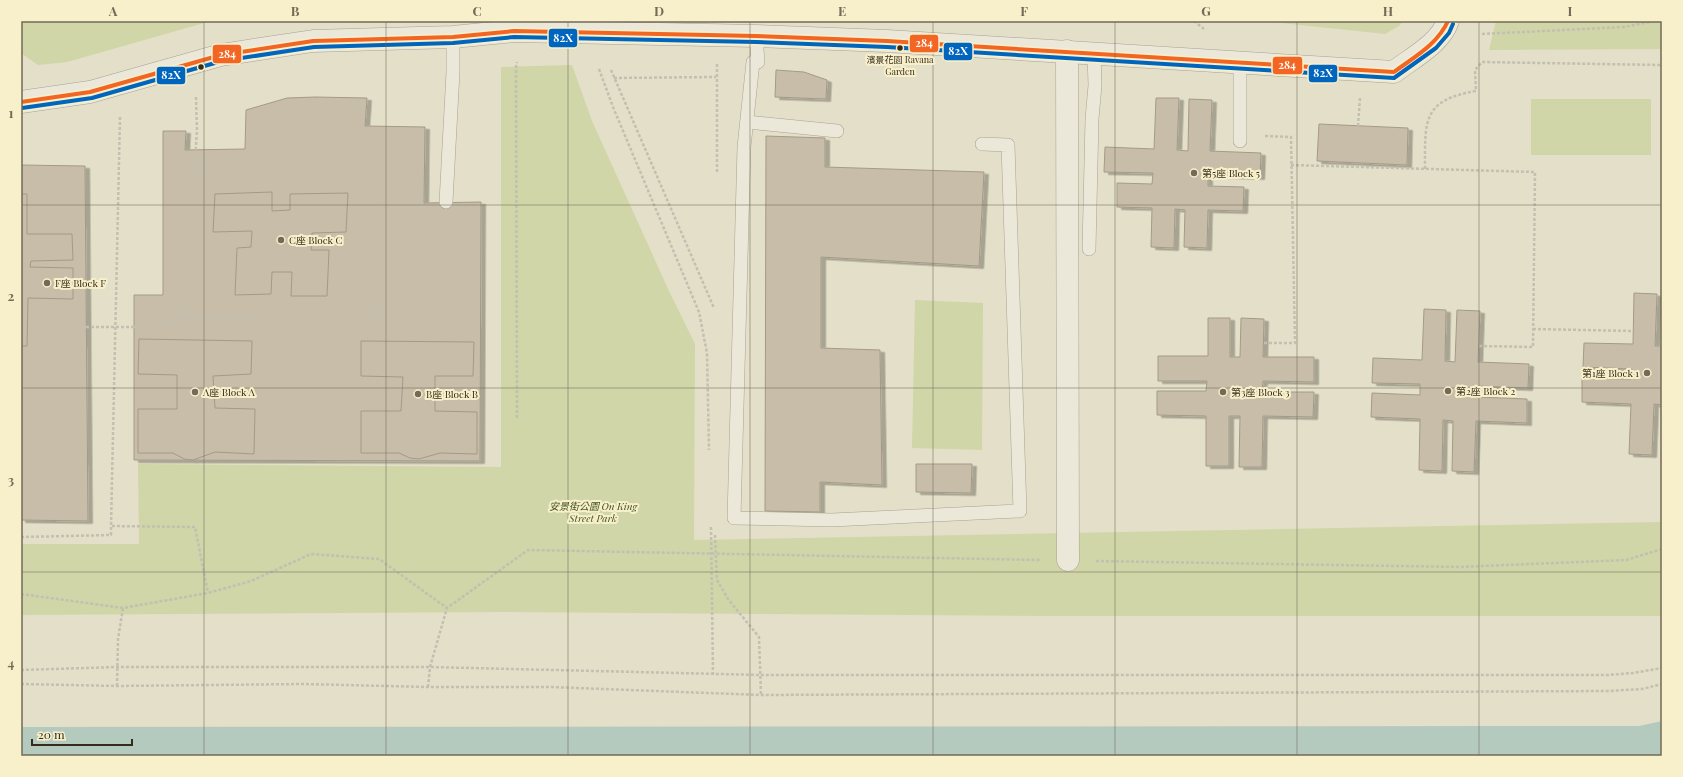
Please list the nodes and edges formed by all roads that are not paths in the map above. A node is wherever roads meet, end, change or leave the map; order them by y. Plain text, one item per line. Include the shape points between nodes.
1 (1448, 21) edge
2 (756, 36) junction
3 (453, 37) junction
4 (1067, 51) junction
5 (1094, 53) junction
6 (1240, 62) junction
7 (21, 102) edge
8 (747, 122) junction
9 (837, 131) dead end
10 (1239, 138) road end
11 (982, 144) dead end
12 (446, 202) dead end
13 (1089, 248) dead end
14 (1068, 560) road end

1 - 6 street via 1444,31 1394,72
2 - 3 street via 514,31
2 - 4 street via 887,40
2 - 8 lane via 758,62 753,62
3 - 7 street via 313,41 221,56 90,92
3 - 12 lane via 454,72
4 - 5 street
4 - 14 street
5 - 6 street
5 - 13 lane
6 - 10 lane
8 - 9 lane
8 - 11 lane via 744,147 734,518 832,520 1020,511 1008,145

